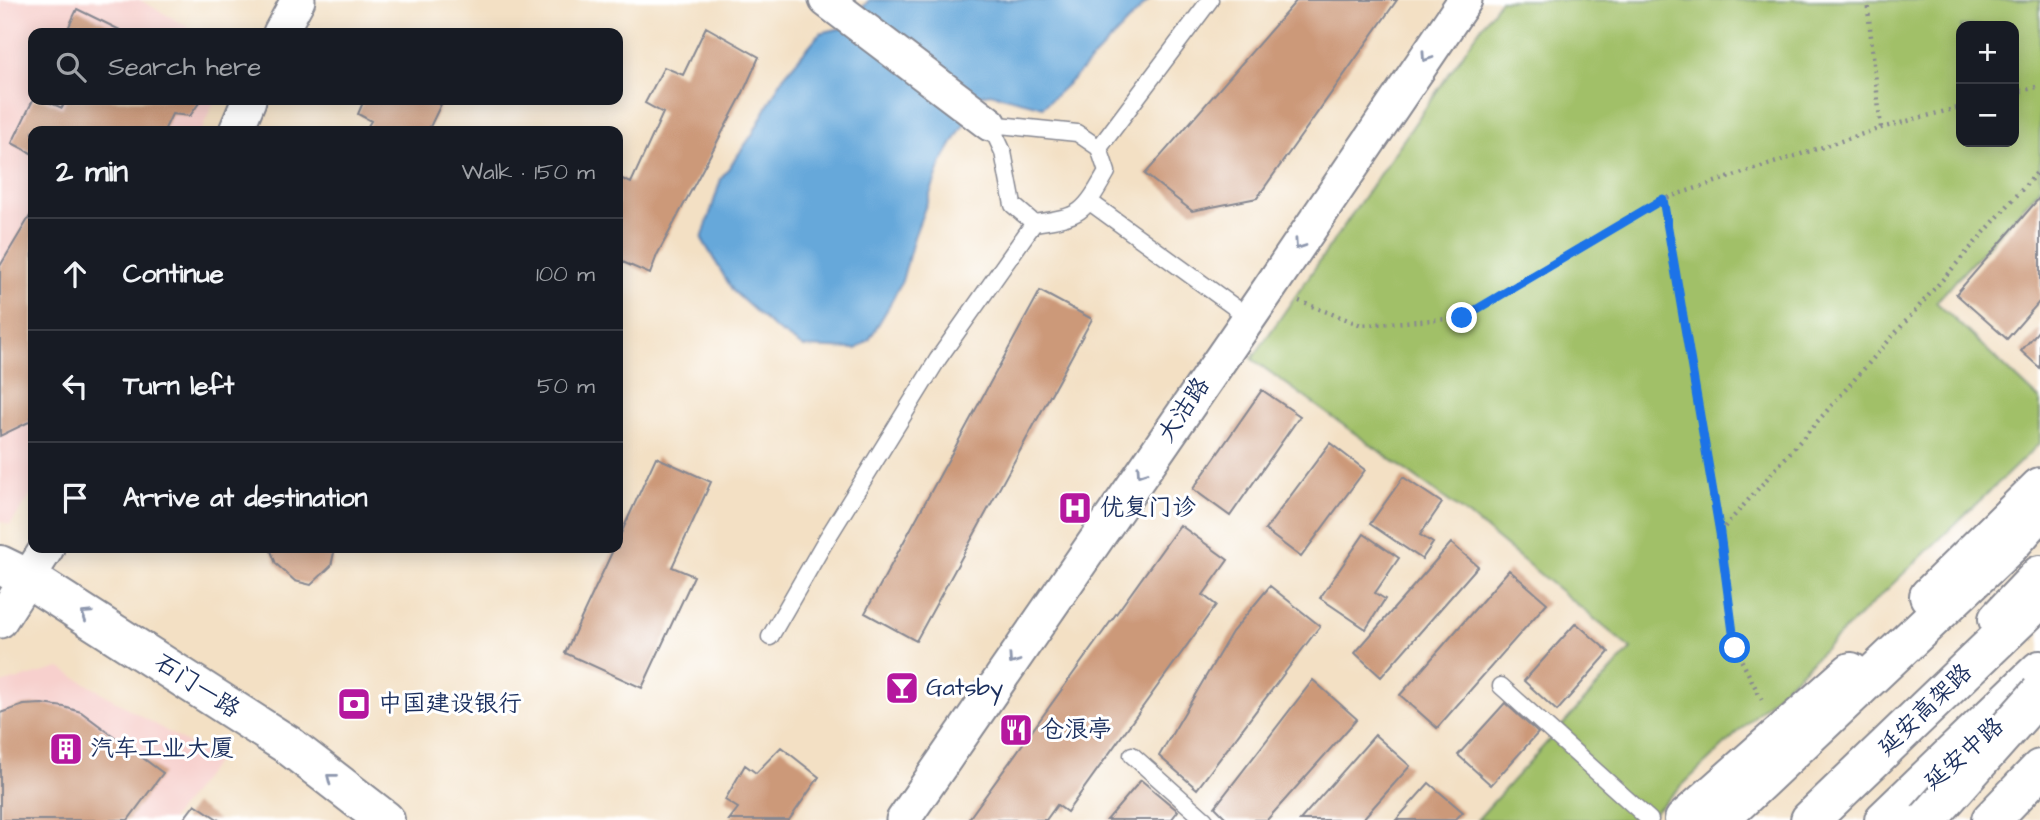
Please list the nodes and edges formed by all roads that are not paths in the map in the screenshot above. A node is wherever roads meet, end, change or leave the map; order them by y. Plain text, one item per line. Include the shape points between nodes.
1 (298, 0) edge
2 (826, 0) edge
3 (1210, 0) edge
4 (1465, 0) edge
5 (282, 28) edge
6 (247, 105) edge
7 (986, 121) junction
8 (238, 126) edge
9 (1099, 148) junction
10 (1090, 202) junction
11 (1034, 223) junction
12 (1248, 317) junction
13 (2040, 487) edge
14 (2040, 510) edge
15 (2040, 550) edge
16 (25, 564) edge
17 (2040, 575) edge
18 (2040, 599) edge
19 (0, 621) edge
20 (770, 637) dead end
21 (1501, 686) dead end
22 (2038, 688) edge
23 (1132, 755) dead end
24 (2040, 769) edge
25 (2040, 780) edge
26 (385, 820) edge
27 (903, 820) edge
28 (1205, 820) edge
29 (1650, 820) edge
30 (1684, 820) edge
31 (1719, 820) edge
32 (1752, 820) edge
33 (1792, 820) edge
34 (1810, 820) edge
35 (1886, 820) edge
36 (1927, 820) edge
37 (1992, 820) edge

1 - 5 street
2 - 7 street
3 - 9 lane
4 -> 12 street, 大沽路
6 - 8 street
7 - 9 lane via 1077,133
7 - 11 lane via 1003,152 1013,205
9 - 10 lane via 1107,172
10 - 11 lane via 1070,217
10 - 12 lane
11 - 20 lane via 938,359
12 -> 27 street, 大沽路
13 - 30 main road via 1862,662
14 - 31 main road via 2009,546
15 - 32 main road
16 - 19 street
26 -> 16 main road, 石门一路 via 288,745
17 - 33 main road
18 - 34 main road, 延安高架路
21 - 29 lane
22 - 35 main road
22 - 36 main road, bridge
23 - 28 lane
24 - 37 main road
25 - 37 main road

